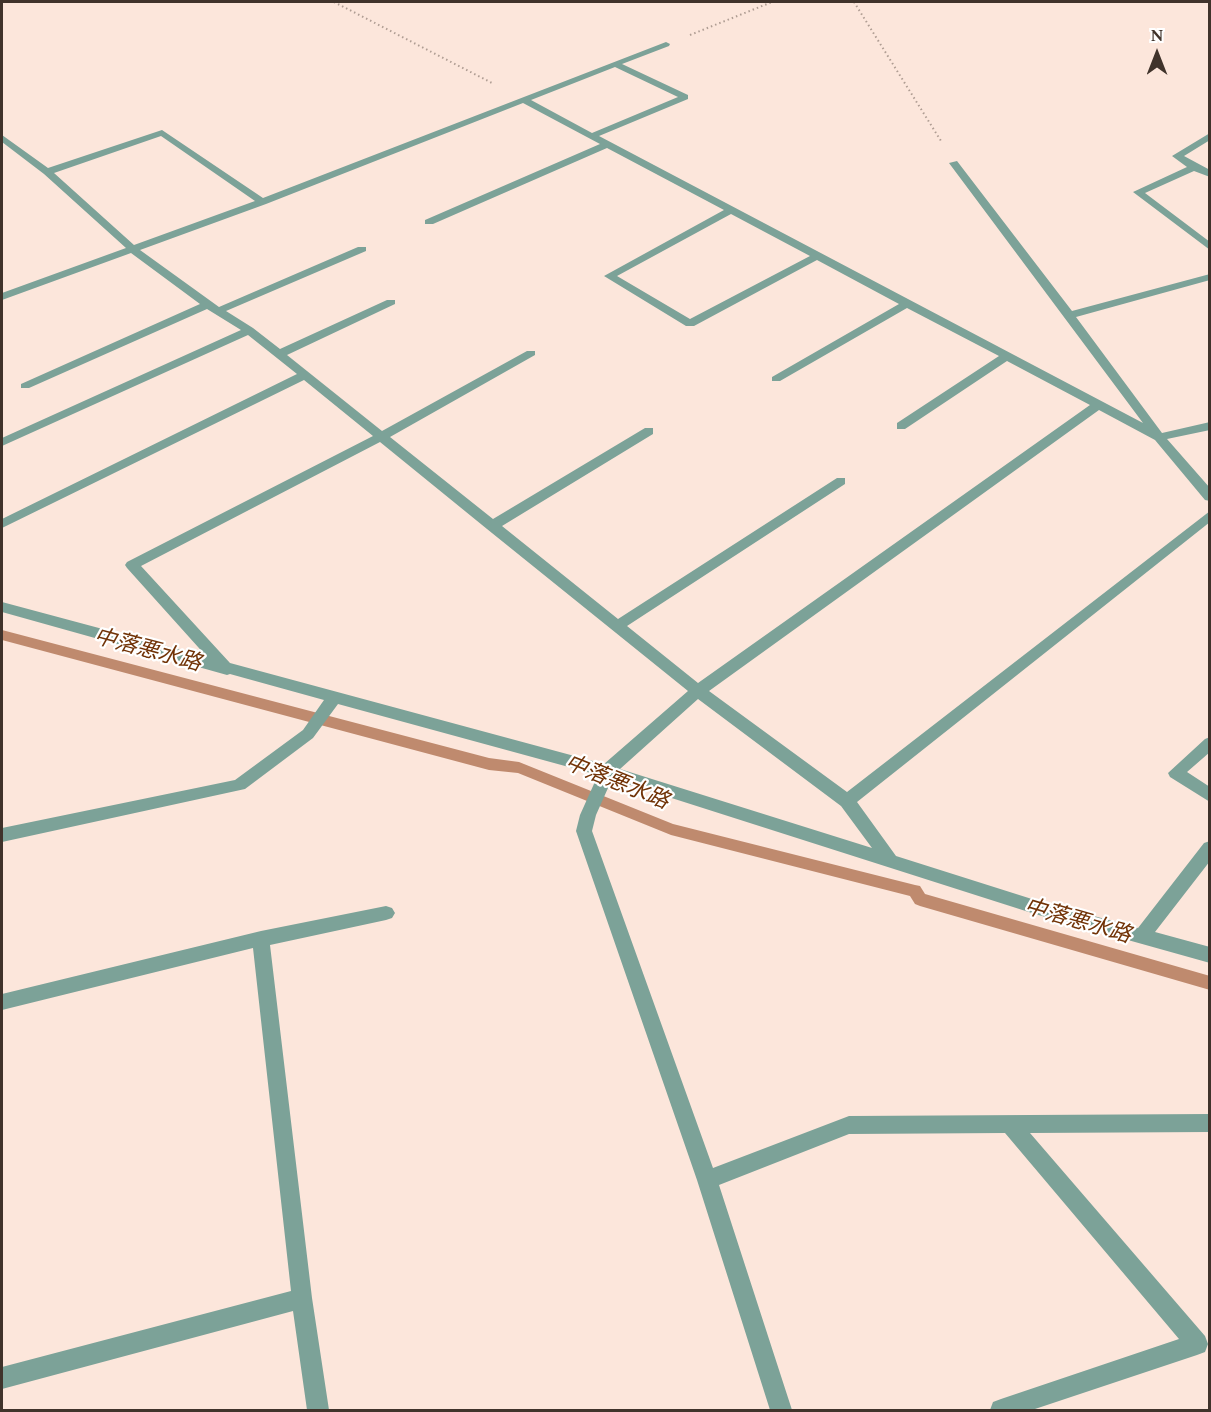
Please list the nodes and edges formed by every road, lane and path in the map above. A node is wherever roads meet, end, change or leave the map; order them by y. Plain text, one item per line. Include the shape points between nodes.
1 (334, 2) edge
2 (772, 2) edge
3 (854, 2) edge
4 (666, 44) joint
5 (615, 64) junction
6 (524, 100) junction
7 (592, 136) junction
8 (1209, 136) edge
9 (2, 138) edge
10 (607, 144) junction
11 (954, 163) joint
12 (1194, 167) junction
13 (47, 172) junction
14 (1209, 174) edge
15 (262, 202) junction
16 (731, 210) junction
17 (429, 222) dead end
18 (1209, 247) edge
19 (362, 249) dead end
20 (135, 251) junction
21 (817, 256) junction
22 (1209, 277) edge
23 (2, 297) edge
24 (391, 302) dead end
25 (908, 303) junction
26 (213, 308) junction
27 (1069, 315) junction
28 (249, 330) junction
29 (531, 353) dead end
30 (279, 354) junction
31 (1007, 356) junction
32 (305, 375) junction
33 (776, 379) dead end
34 (25, 386) dead end
35 (1099, 405) junction
36 (901, 426) dead end
37 (1209, 426) edge
38 (649, 431) dead end
39 (381, 437) junction
40 (1159, 437) junction
41 (2, 442) edge
42 (841, 481) dead end
43 (1209, 497) edge
44 (1209, 515) edge
45 (2, 524) edge
46 (492, 526) junction
47 (2, 607) edge
48 (617, 626) junction
49 (227, 670) junction
50 (698, 691) junction
51 (332, 699) junction
52 (1209, 743) edge
53 (605, 776) junction
54 (1209, 796) edge
55 (847, 801) junction
56 (2, 835) edge
57 (1209, 848) edge
58 (892, 863) junction
59 (386, 913) dead end
60 (1142, 936) junction
61 (261, 939) junction
62 (1209, 955) edge
63 (2, 1002) edge
64 (1009, 1123) junction
65 (1209, 1123) edge
66 (707, 1180) junction
67 (302, 1298) junction
68 (2, 1378) edge
69 (318, 1410) edge
70 (781, 1410) edge
71 (1001, 1410) edge

1 - 6 path
2 - 4 path
3 - 11 path
4 - 5 street
5 - 6 street
5 - 7 street via 685,97
6 - 7 street
6 - 15 street
7 - 10 street
8 - 12 street via 1177,156
9 - 13 street
10 - 16 street
10 - 17 street
11 - 27 street
12 - 14 street
12 - 18 street via 1138,192
13 - 15 street via 162,132
13 - 20 street
15 - 20 street
16 - 21 street
16 - 21 street via 609,276 690,324
19 - 26 street
20 - 23 street
20 - 26 street
21 - 25 street
22 - 27 street
24 - 30 street
25 - 31 street
25 - 33 street
26 - 28 street
26 - 34 street
27 - 40 street
28 - 30 street
28 - 41 street
29 - 39 street
30 - 32 street
31 - 35 street
31 - 36 street
32 - 39 street
32 - 45 street
35 - 40 street
35 - 50 street
37 - 40 street
38 - 46 street
39 - 46 street
39 - 49 street via 132,565
40 - 43 street
42 - 48 street
44 - 55 street
46 - 48 street
47 - 49 street
48 - 50 street
49 - 51 street
50 - 53 street
50 - 55 street
51 - 53 street
51 - 56 street via 308,734 239,785
52 - 54 street via 1176,773
53 - 58 street
53 - 66 street via 584,831
55 - 58 street
57 - 60 street
58 - 60 street
59 - 61 street
60 - 62 street
61 - 63 street
61 - 67 street
64 - 65 street
64 - 66 street via 849,1125
64 - 71 street via 1197,1344
66 - 70 street
67 - 68 street
67 - 69 street

